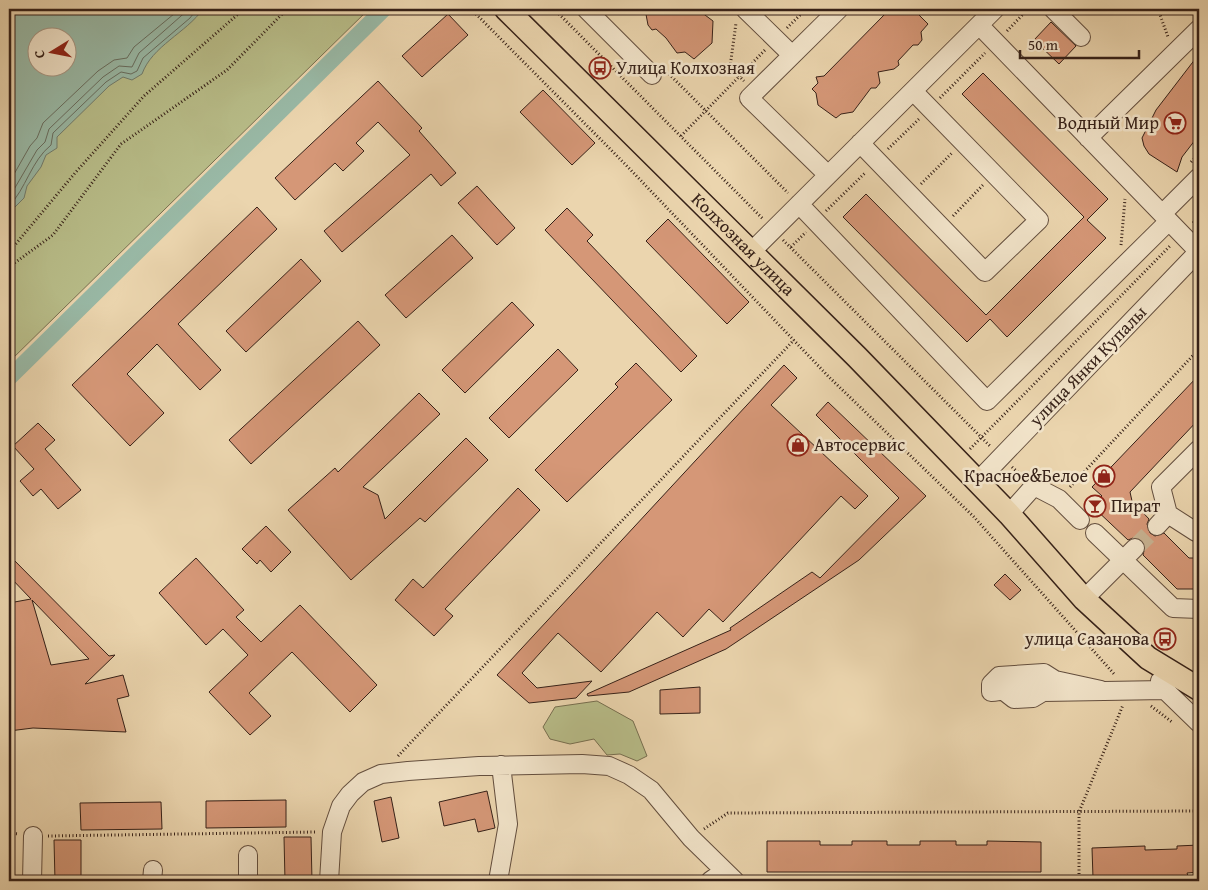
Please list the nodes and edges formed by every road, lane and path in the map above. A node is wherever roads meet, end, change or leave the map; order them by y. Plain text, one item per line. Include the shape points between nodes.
1 (244, 9) edge
2 (471, 9) edge
3 (586, 9) edge
4 (806, 9) edge
5 (839, 9) edge
6 (995, 9) edge
7 (1028, 9) edge
8 (1053, 9) edge
9 (284, 10) edge
10 (510, 10) edge
11 (741, 14) edge
12 (979, 25) junction
13 (1199, 29) edge
14 (1081, 36) dead end
15 (776, 39) junction
16 (995, 42) junction
17 (792, 56) junction
18 (660, 75) junction
19 (623, 79) dead end
20 (913, 91) junction
21 (930, 108) junction
22 (707, 110) junction
23 (681, 136) dead end
24 (1088, 138) junction
25 (963, 142) junction
26 (860, 143) junction
27 (877, 161) junction
28 (994, 174) junction
29 (828, 176) junction
30 (1199, 177) edge
31 (1127, 178) junction
32 (910, 195) junction
33 (799, 204) junction
34 (1199, 217) edge
35 (1166, 218) junction
36 (815, 222) junction
37 (942, 227) junction
38 (1182, 234) junction
39 (791, 248) dead end
40 (1199, 251) edge
41 (9, 252) edge
42 (751, 252) junction
43 (9, 267) edge
44 (1119, 270) junction
45 (1117, 300) junction
46 (794, 340) junction
47 (1199, 349) edge
48 (981, 439) dead end
49 (1199, 449) edge
50 (1001, 456) junction
51 (977, 482) junction
52 (1034, 486) junction
53 (1059, 499) junction
54 (1009, 514) junction
55 (1080, 520) dead end
56 (1199, 532) edge
57 (1095, 533) dead end
58 (1135, 548) tunnel mouth
59 (1122, 560) junction
60 (1084, 599) junction
61 (1199, 609) edge
62 (1148, 658) junction
63 (1199, 689) edge
64 (1101, 690) junction
65 (1129, 690) junction
66 (1165, 690) junction
67 (1199, 723) edge
68 (1176, 724) dead end
69 (501, 765) junction
70 (381, 774) junction
71 (1199, 811) edge
72 (1079, 812) junction
73 (9, 832) edge
74 (332, 832) junction
75 (33, 836) junction
76 (691, 838) junction
77 (248, 855) dead end
78 (730, 876) edge
79 (32, 881) edge
80 (248, 881) edge
81 (329, 881) edge
82 (498, 881) edge
83 (710, 881) edge
84 (1079, 881) edge

1 - 41 path via 144,96
2 - 46 path
3 - 18 street
4 - 15 path
5 - 17 street
6 - 12 street
7 - 16 path
8 - 14 street
9 - 43 path via 227,70 121,144 53,235
10 - 42 main road, Колхозная улица
11 - 15 street
11 - 18 path via 730,67
12 - 16 street
12 - 20 street
13 - 24 street
15 - 17 street
15 - 22 path
16 - 21 path
16 - 24 street
17 - 29 street via 749,98
18 - 19 path
18 - 22 path
20 - 21 street
20 - 26 street
21 - 25 street
21 - 27 path
22 - 23 path
22 - 33 path
24 - 31 street
25 - 28 street
25 - 32 path
26 - 27 street
26 - 29 street
27 - 32 street
27 - 36 path
28 - 37 path
28 - 37 street via 1039,220 985,272
29 - 33 street
30 - 35 street
31 - 35 street
31 - 44 path
32 - 37 street
33 - 36 street
33 - 42 street
34 - 38 path
35 - 38 street
35 - 44 street
36 - 39 path
36 - 44 street via 987,401
38 - 40 street
38 - 45 path
40 - 50 street, улица Янки Купалы
42 - 51 main road, Колхозная улица
44 - 45 path
45 - 48 path
46 - 65 path via 974,517
46 - 70 path
47 - 53 path
49 - 56 street via 1160,487 1162,520
50 - 51 street, улица Янки Купалы
50 - 52 path
51 - 54 main road, Колхозная улица
52 - 53 street
52 - 54 street
53 - 55 street
54 - 60 main road, Колхозная улица
57 - 59 street
58 - 59 street
59 - 60 street
59 - 61 street via 1173,608
60 - 62 main road, Колхозная улица
62 - 63 main road, Колхозная улица
62 - 66 street
64 - 64 street via 1055,680 1044,674 999,676 991,684 990,692 1006,692 1014,699 1034,698 1043,692
64 - 65 street
65 - 66 street
65 - 68 path
65 - 72 path
66 - 67 street
69 - 70 street
69 - 76 street via 609,766 651,790
69 - 82 street via 508,824
70 - 74 street via 363,782 350,794 341,806
71 - 72 path
72 - 76 path via 728,813
72 - 84 path
73 - 75 path
74 - 75 path
74 - 81 street
75 - 79 street
76 - 78 street
77 - 80 street
78 - 83 street

